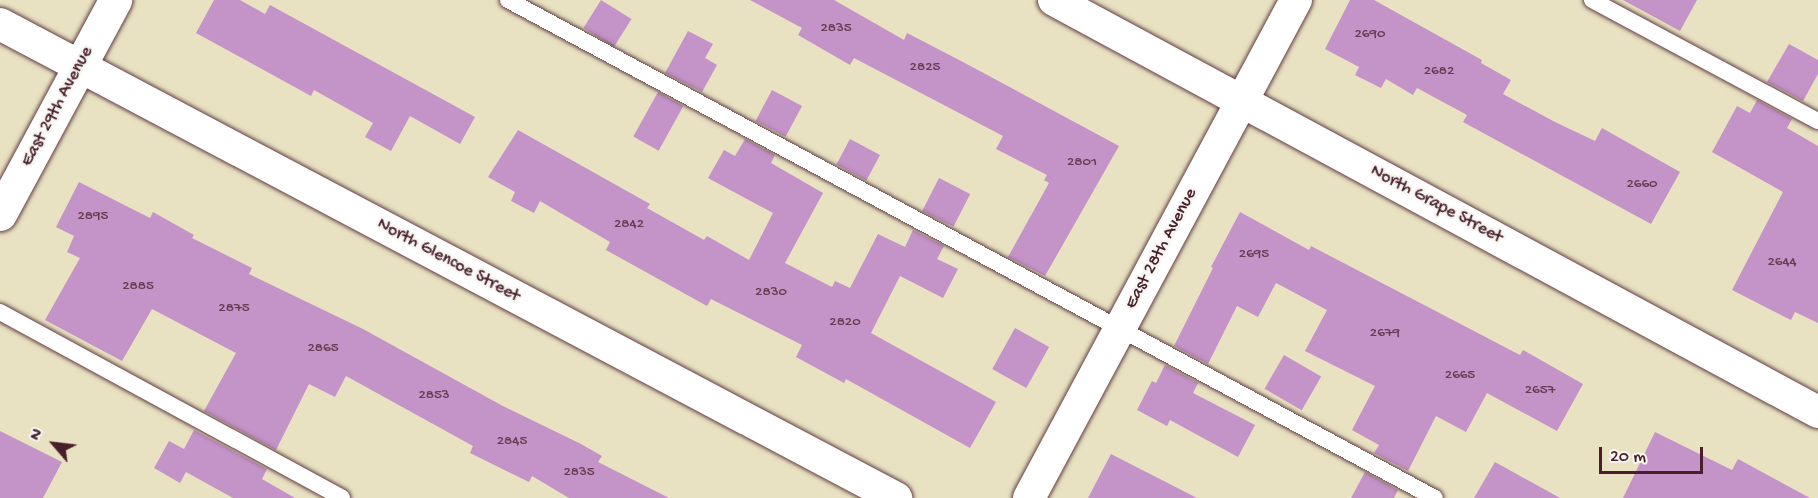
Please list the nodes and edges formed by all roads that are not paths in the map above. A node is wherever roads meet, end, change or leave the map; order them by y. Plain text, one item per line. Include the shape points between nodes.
1 (115, 0) edge
2 (508, 0) edge
3 (1054, 0) edge
4 (1296, 0) edge
5 (1592, 0) edge
6 (0, 24) edge
7 (80, 66) junction
8 (1242, 100) junction
9 (1818, 121) edge
10 (0, 214) edge
11 (0, 312) edge
12 (1118, 329) junction
13 (1818, 412) edge
14 (342, 498) edge
15 (896, 498) edge
16 (1029, 498) edge
17 (1435, 498) edge

1 - 7 street, East 29th Avenue
2 - 12 lane
3 - 8 street, North Grape Street
4 - 8 street, East 28th Avenue
5 - 9 lane
6 - 7 street, North Glencoe Street
7 - 10 street, East 29th Avenue
7 - 15 street, North Glencoe Street
8 - 12 street, East 28th Avenue
8 - 13 street, North Grape Street
11 - 14 lane
12 - 16 street, East 28th Avenue
12 - 17 lane

